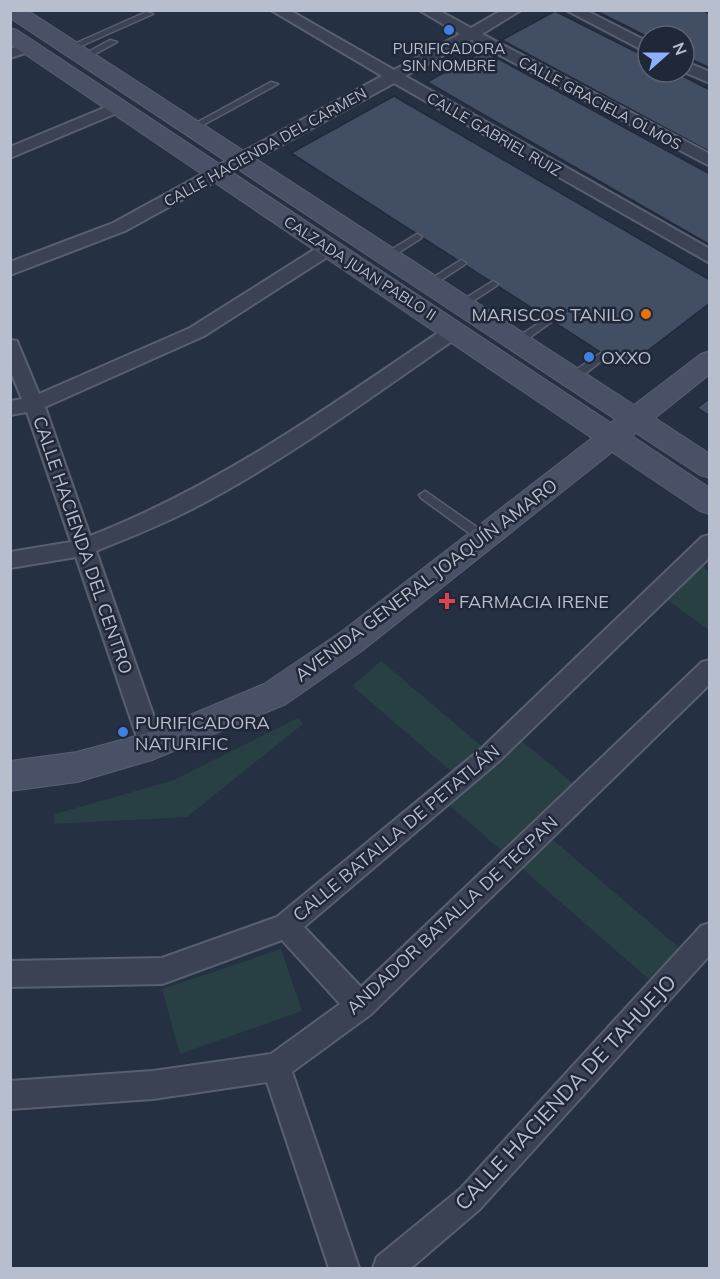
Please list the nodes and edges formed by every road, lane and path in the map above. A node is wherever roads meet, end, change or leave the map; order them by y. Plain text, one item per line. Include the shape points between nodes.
1 (12, 10) edge
2 (278, 10) edge
3 (426, 10) edge
4 (514, 10) edge
5 (573, 10) edge
6 (149, 14) dead end
7 (471, 34) junction
8 (113, 42) dead end
9 (636, 42) edge
10 (17, 45) edge
11 (76, 52) junction
12 (696, 72) edge
13 (394, 76) junction
14 (710, 78) edge
15 (274, 84) dead end
16 (118, 107) junction
17 (191, 128) junction
18 (10, 153) edge
19 (242, 160) junction
20 (710, 162) edge
21 (216, 173) junction
22 (417, 237) dead end
23 (330, 248) junction
24 (387, 256) junction
25 (710, 257) edge
26 (461, 263) dead end
27 (10, 269) edge
28 (429, 284) junction
29 (493, 284) dead end
30 (461, 305) junction
31 (548, 320) dead end
32 (455, 330) junction
33 (517, 342) junction
34 (10, 346) edge
35 (601, 356) dead end
36 (710, 360) edge
37 (572, 378) junction
38 (34, 404) junction
39 (10, 408) edge
40 (635, 419) junction
41 (611, 438) junction
42 (710, 468) edge
43 (425, 495) dead end
44 (710, 503) edge
45 (484, 537) junction
46 (710, 543) edge
47 (84, 547) junction
48 (10, 560) edge
49 (710, 669) edge
50 (152, 746) junction
51 (10, 776) edge
52 (286, 926) junction
53 (710, 935) edge
54 (10, 974) edge
55 (360, 1006) junction
56 (276, 1067) junction
57 (10, 1095) edge
58 (344, 1269) edge
59 (388, 1269) edge

1 - 11 main road, CALZADA JUAN PABLO II
2 - 13 street, CALLE GABRIEL RUIZ
3 - 7 street, CALLE GRACIELA OLMOS
4 - 7 street, CALLE HACIENDA DEL CARMEN
5 - 9 street
6 - 11 lane
7 - 13 street, CALLE HACIENDA DEL CARMEN
7 - 20 street, CALLE GRACIELA OLMOS
8 - 11 lane
10 - 16 main road, CALZADA JUAN PABLO II
11 - 17 main road, CALZADA JUAN PABLO II
12 - 14 street
13 - 19 street, CALLE HACIENDA DEL CARMEN
13 - 25 street, CALLE GABRIEL RUIZ
15 - 17 lane
16 - 18 street
16 - 21 main road, CALZADA JUAN PABLO II
17 - 19 main road, CALZADA JUAN PABLO II
19 - 21 street, CALLE HACIENDA DEL CARMEN
19 - 24 main road, CALZADA JUAN PABLO II
21 - 23 main road, CALZADA JUAN PABLO II
21 - 27 street, CALLE HACIENDA DEL CARMEN via 119,227
22 - 24 lane
23 - 32 main road, CALZADA JUAN PABLO II
23 - 38 street via 197,332
24 - 28 main road, CALZADA JUAN PABLO II
26 - 28 lane
28 - 30 main road, CALZADA JUAN PABLO II
29 - 30 lane
30 - 33 main road, CALZADA JUAN PABLO II
31 - 33 lane
32 - 41 main road, CALZADA JUAN PABLO II
32 - 47 street via 239,475 165,514
33 - 37 main road, CALZADA JUAN PABLO II
34 - 38 street, CALLE HACIENDA DEL CENTRO
35 - 37 lane
36 - 40 main road, AVENIDA GENERAL JOAQUÍN AMARO
37 - 40 main road, CALZADA JUAN PABLO II
38 - 39 street
38 - 47 street, CALLE HACIENDA DEL CENTRO
40 - 41 main road, AVENIDA GENERAL JOAQUÍN AMARO
40 - 42 main road, CALZADA JUAN PABLO II
41 - 44 main road, CALZADA JUAN PABLO II
41 - 45 main road, AVENIDA GENERAL JOAQUÍN AMARO
43 - 45 lane
45 - 50 main road, AVENIDA GENERAL JOAQUÍN AMARO via 352,641 275,694
46 - 52 street, CALLE BATALLA DE PETATLÁN via 490,755
47 - 48 street
47 - 50 street, CALLE HACIENDA DEL CENTRO
49 - 55 street, ANDADOR BATALLA DE TECPAN
50 - 51 main road, AVENIDA GENERAL JOAQUÍN AMARO via 77,767
52 - 54 street, CALLE BATALLA DE PETATLÁN via 162,970
52 - 55 street
53 - 59 street, CALLE HACIENDA DE TAHUEJO via 470,1199
55 - 56 street, ANDADOR BATALLA DE TECPAN
56 - 57 street, ANDADOR BATALLA DE TECPAN via 153,1085
56 - 58 street

